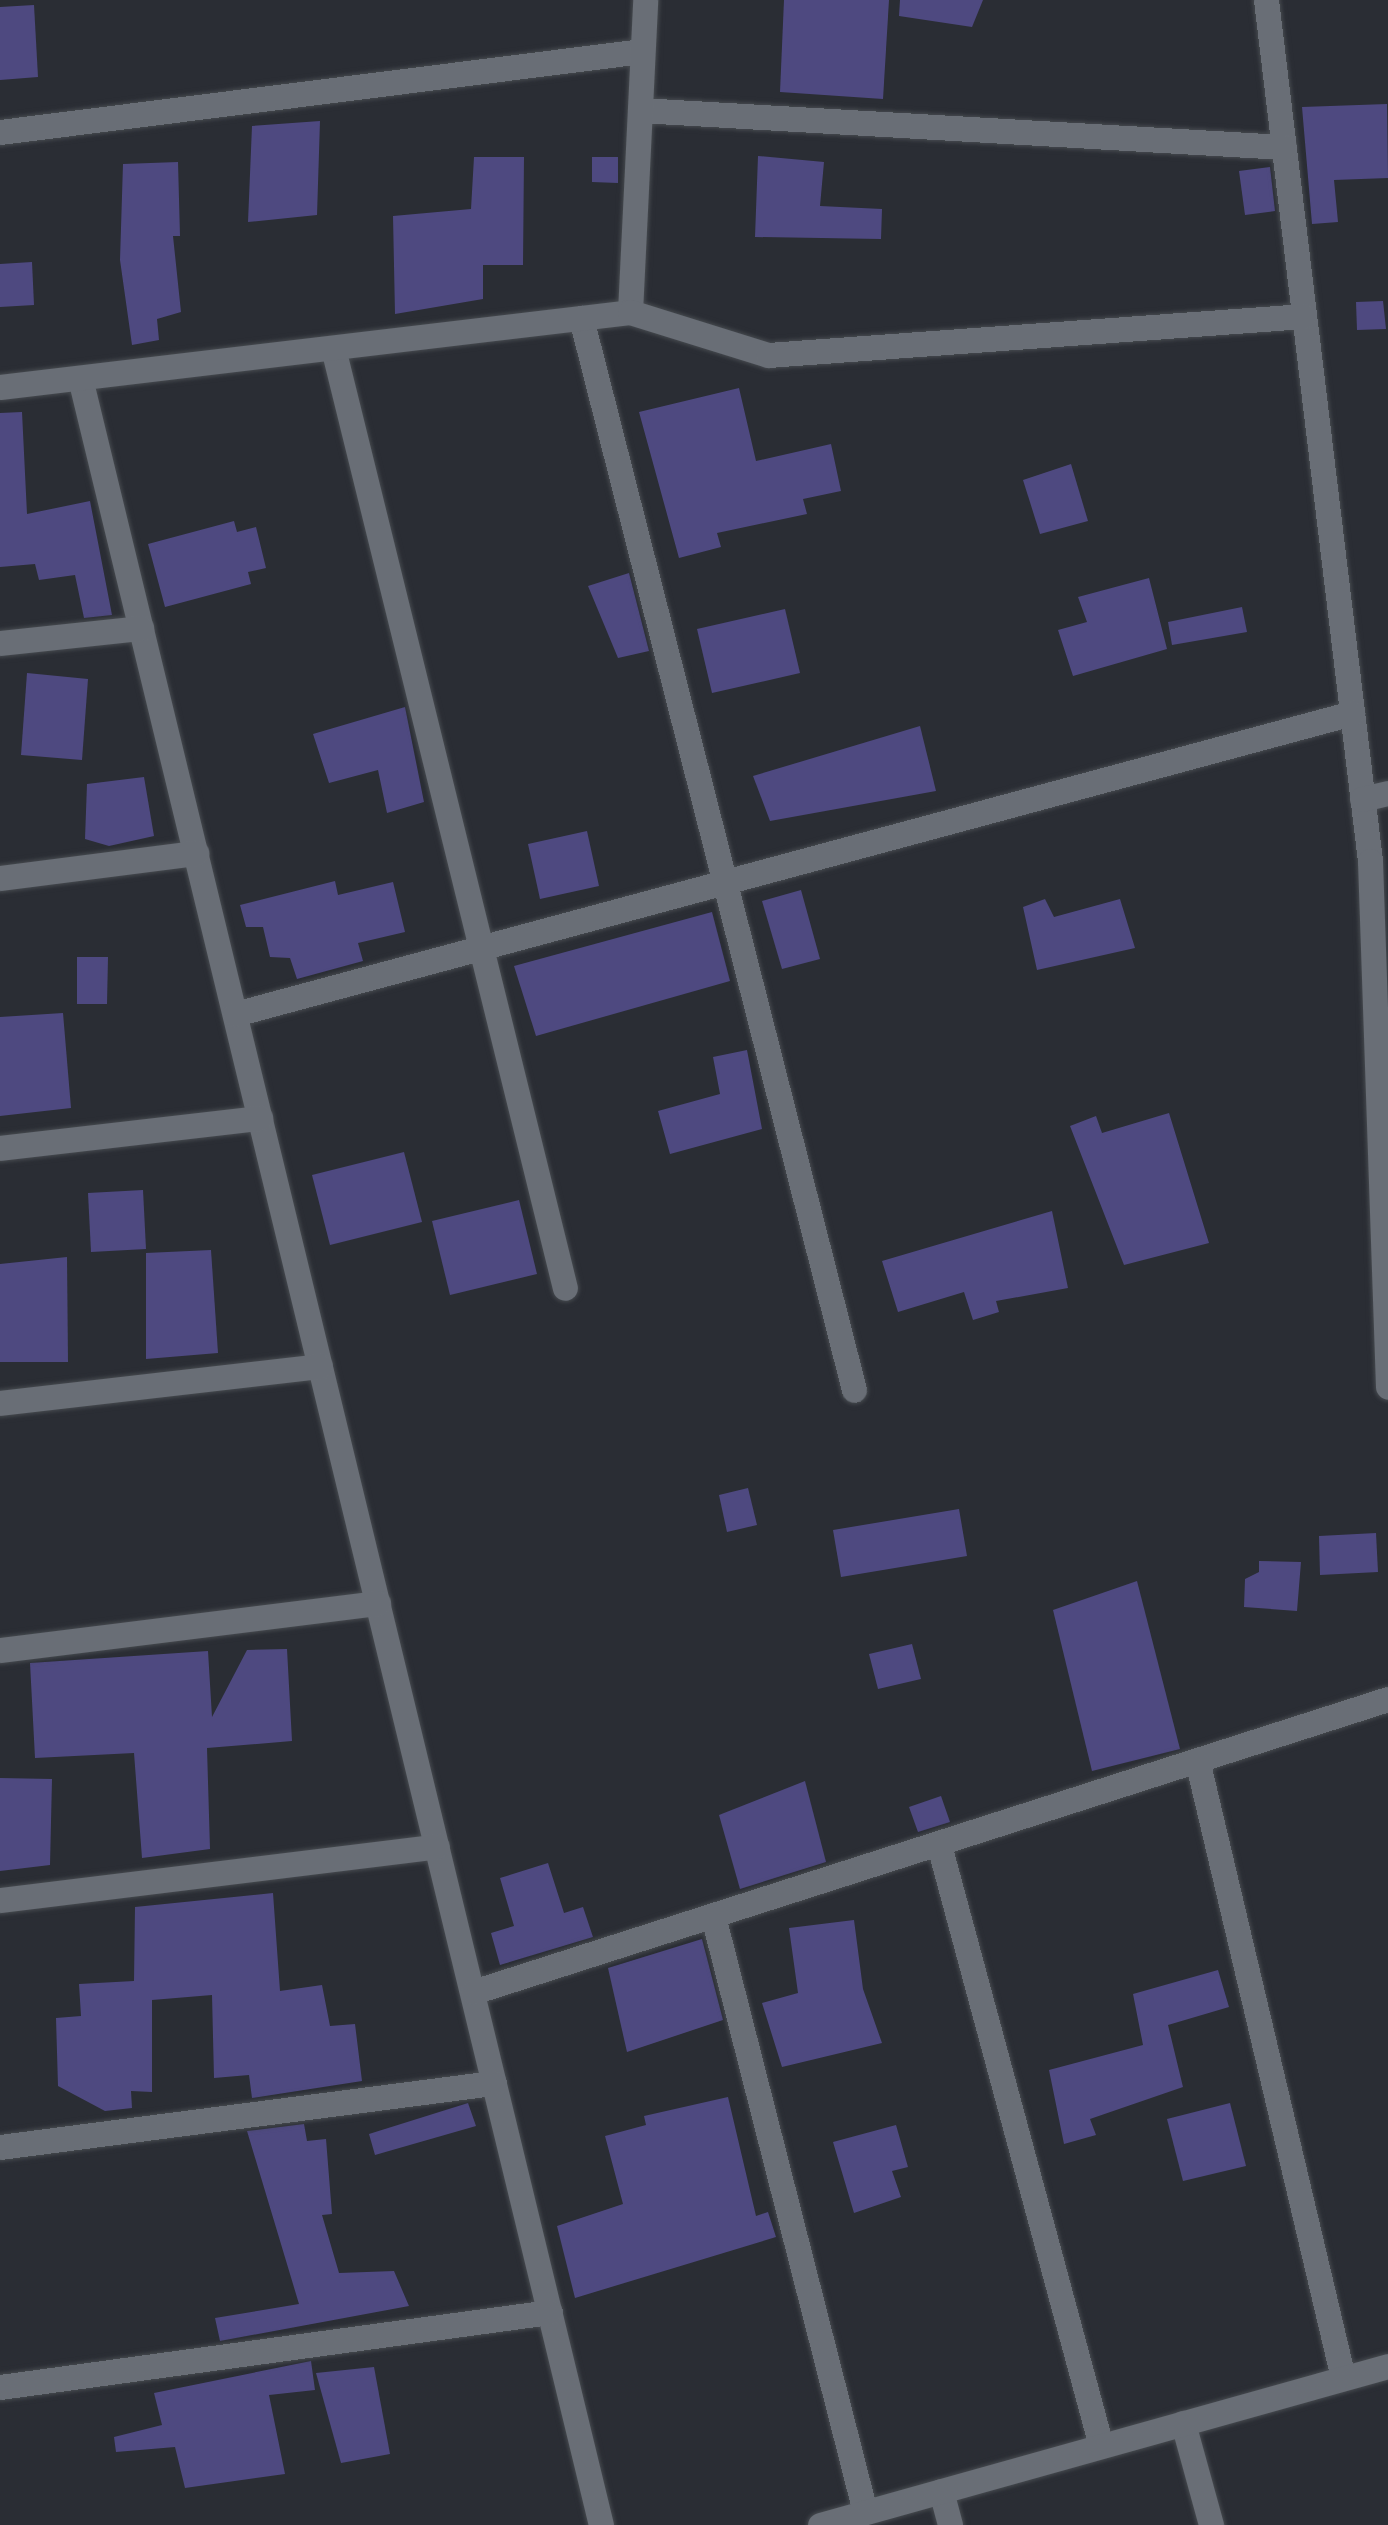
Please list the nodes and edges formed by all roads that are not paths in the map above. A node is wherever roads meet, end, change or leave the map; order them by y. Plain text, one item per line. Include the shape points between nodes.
1 (645, 0) edge
2 (1266, 0) edge
3 (642, 51) junction
4 (640, 110) junction
5 (0, 132) edge
6 (1284, 148) junction
7 (630, 312) junction
8 (1304, 316) junction
9 (581, 318) junction
10 (333, 348) junction
11 (80, 378) junction
12 (0, 387) edge
13 (141, 628) junction
14 (0, 643) edge
15 (1352, 713) junction
16 (1388, 793) edge
17 (1362, 800) junction
18 (196, 854) junction
19 (0, 878) edge
20 (725, 882) junction
21 (481, 948) junction
22 (235, 1014) junction
23 (260, 1118) junction
24 (0, 1148) edge
25 (1386, 1284) edge
26 (565, 1288) dead end
27 (320, 1366) junction
28 (1388, 1387) edge
29 (854, 1390) dead end
30 (0, 1403) edge
31 (378, 1603) junction
32 (0, 1650) edge
33 (1388, 1699) edge
34 (1198, 1764) junction
35 (939, 1845) junction
36 (437, 1846) junction
37 (0, 1900) edge
38 (713, 1916) junction
39 (472, 1992) junction
40 (494, 2083) junction
41 (0, 2147) edge
42 (550, 2312) junction
43 (1388, 2366) edge
44 (1343, 2378) junction
45 (0, 2388) edge
46 (1183, 2423) junction
47 (1101, 2446) junction
48 (941, 2491) junction
49 (866, 2512) junction
50 (602, 2525) edge
51 (820, 2525) edge
52 (950, 2525) edge
53 (1211, 2525) edge

1 - 3 street
2 - 6 street
3 - 4 street
3 - 5 street
4 - 6 street
4 - 7 street
6 - 8 street
7 - 8 street via 768,355
7 - 9 street
8 - 15 street
9 - 10 street
9 - 20 street
10 - 11 street
10 - 21 street
11 - 12 street
11 - 13 street
13 - 14 street
13 - 18 street
15 - 17 street
15 - 20 street
16 - 17 street
17 - 25 street
18 - 19 street
18 - 22 street
20 - 21 street
20 - 29 street
21 - 22 street
21 - 26 street
22 - 23 street
23 - 24 street
23 - 27 street
25 - 28 street
27 - 30 street
27 - 31 street
31 - 32 street
31 - 36 street
33 - 34 street
34 - 35 street
34 - 44 street
35 - 38 street
35 - 47 street
36 - 37 street
36 - 39 street
38 - 39 street
38 - 49 street
39 - 40 street
40 - 41 street
40 - 42 street
42 - 45 street
42 - 50 street
43 - 44 street
44 - 46 street
46 - 47 street
46 - 53 street
47 - 48 street
48 - 49 street
48 - 52 street
49 - 51 street

